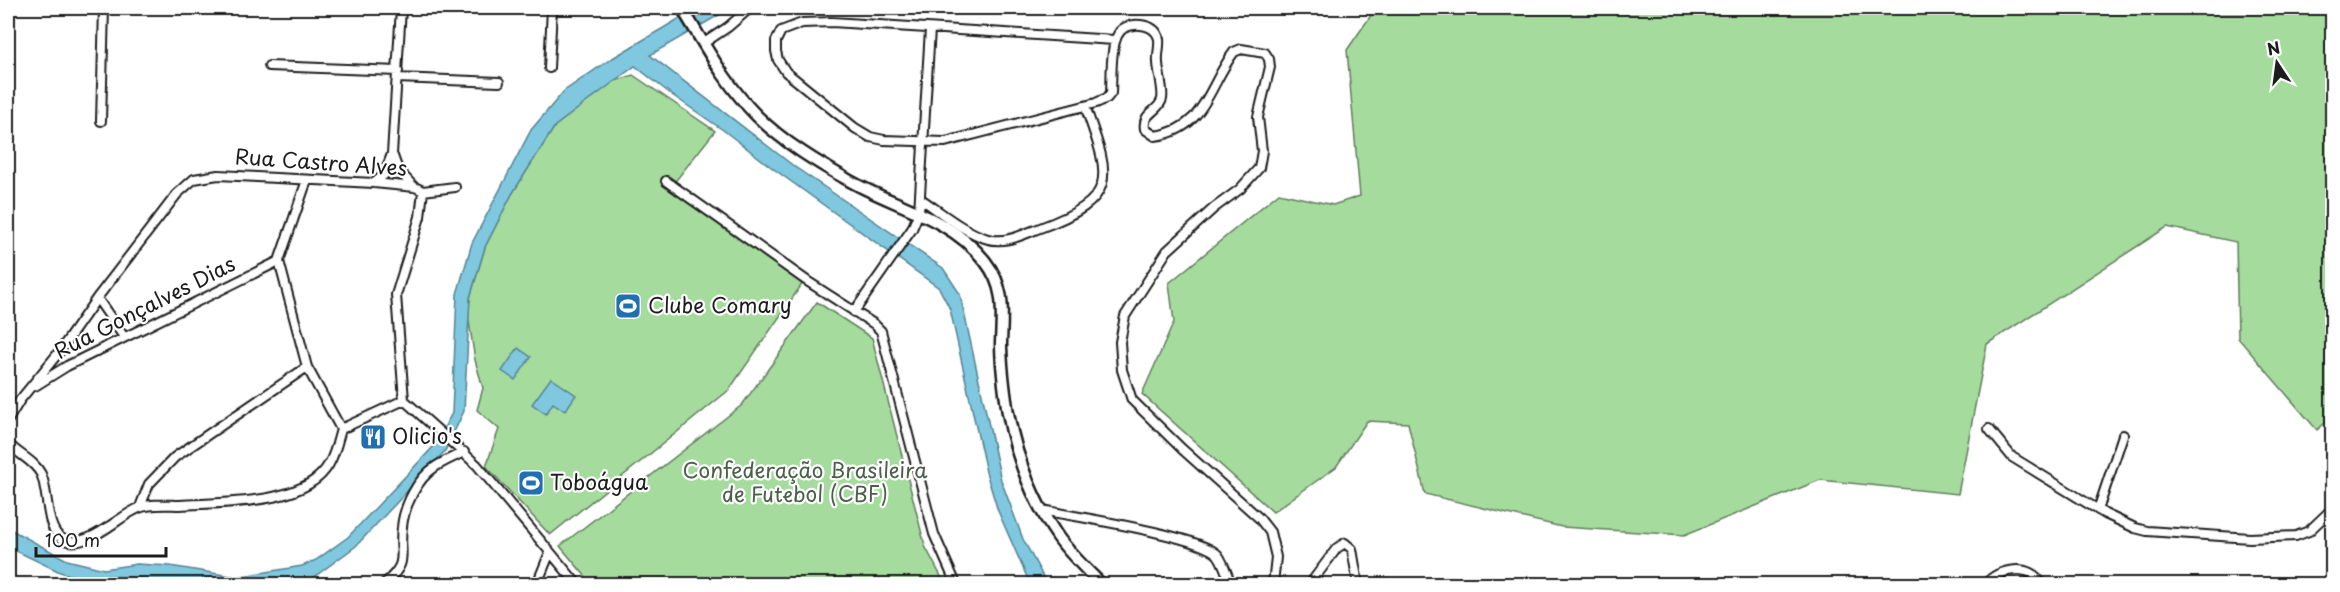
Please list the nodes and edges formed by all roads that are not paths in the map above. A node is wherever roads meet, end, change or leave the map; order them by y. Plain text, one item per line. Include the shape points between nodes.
1 (104, 8) edge
2 (401, 8) edge
3 (552, 8) edge
4 (682, 8) edge
5 (750, 8) edge
6 (930, 29) junction
7 (1114, 40) junction
8 (704, 43) junction
9 (269, 66) dead end
10 (549, 68) dead end
11 (397, 74) junction
12 (499, 82) dead end
13 (1085, 106) junction
14 (101, 121) dead end
15 (924, 141) junction
16 (392, 154) junction
17 (307, 180) junction
18 (666, 181) dead end
19 (374, 183) junction
20 (415, 187) junction
21 (454, 187) dead end
22 (423, 191) junction
23 (921, 199) junction
24 (919, 212) junction
25 (279, 261) junction
26 (97, 298) junction
27 (854, 312) junction
28 (124, 337) junction
29 (60, 351) junction
30 (67, 366) junction
31 (307, 367) junction
32 (28, 390) junction
33 (404, 400) junction
34 (8, 420) edge
35 (341, 429) junction
36 (1989, 429) dead end
37 (2123, 435) dead end
38 (8, 443) edge
39 (464, 452) junction
40 (140, 507) junction
41 (1042, 510) junction
42 (2097, 510) junction
43 (2332, 510) edge
44 (550, 552) junction
45 (384, 585) edge
46 (537, 585) edge
47 (578, 585) edge
48 (956, 585) edge
49 (1101, 585) edge
50 (1231, 585) edge
51 (1273, 585) edge
52 (1310, 585) edge
53 (1358, 585) edge
54 (1986, 585) edge
55 (2041, 585) edge

1 - 14 street
2 - 11 street
3 - 10 street
4 - 8 street
5 - 8 street
6 - 7 street
6 - 15 street
6 - 15 street via 802,23 781,31 776,41 778,60 786,72 862,132 884,140
7 - 13 street via 1111,93 1103,101
7 - 51 street via 1130,26 1143,26 1159,39 1157,61 1162,97 1144,123 1145,129 1155,136 1174,132 1193,119 1234,52 1265,53 1269,59 1258,117 1262,151 1259,168 1167,251 1125,316 1120,342 1122,370 1132,400 1270,532 1276,556
8 - 24 street via 745,103 779,134 851,181
9 - 11 street
11 - 12 street
11 - 16 street
13 - 15 street via 945,142
13 - 23 street via 1104,175 1095,198 1077,213 1011,239 998,240 982,237
15 - 23 street
16 - 19 street via 384,175
16 - 20 street via 398,170
17 - 19 street, Rua Castro Alves
17 - 25 street
17 - 26 street, Rua Castro Alves via 218,175 194,179 177,194
18 - 27 street
19 - 20 street, Rua Castro Alves
20 - 22 street, Rua Castro Alves
21 - 22 street
22 - 33 street, Rua Castro Alves via 420,217 396,295
23 - 24 street
24 - 27 street via 912,230
24 - 41 street via 951,229 968,244 985,260 997,283 1002,300 1006,402 1023,466
25 - 28 street, Rua Gonçalves Dias
25 - 31 street
26 - 28 street
26 - 29 street, Rua Castro Alves
27 - 48 street via 874,324 885,341 934,534
28 - 30 street, Rua Gonçalves Dias
29 - 30 street
29 - 32 street, Rua Castro Alves
30 - 32 street, Rua Gonçalves Dias
31 - 35 street
31 - 40 street via 176,457 149,484
32 - 34 street, Rua Castro Alves
33 - 35 street
33 - 39 street
35 - 40 street via 322,474 292,492 236,501
36 - 42 street via 2012,457
37 - 42 street
38 - 40 street via 39,471 52,526 63,539 82,540
39 - 44 street
39 - 45 street via 434,468 416,489 402,526 403,560
41 - 49 street via 1059,538
41 - 50 street via 1159,533 1210,549 1221,560
42 - 43 street via 2147,531 2250,538 2296,536 2309,531
44 - 46 street
44 - 47 street
52 - 53 street via 1345,543 1352,549
54 - 55 street via 1992,577 2020,570 2032,573

